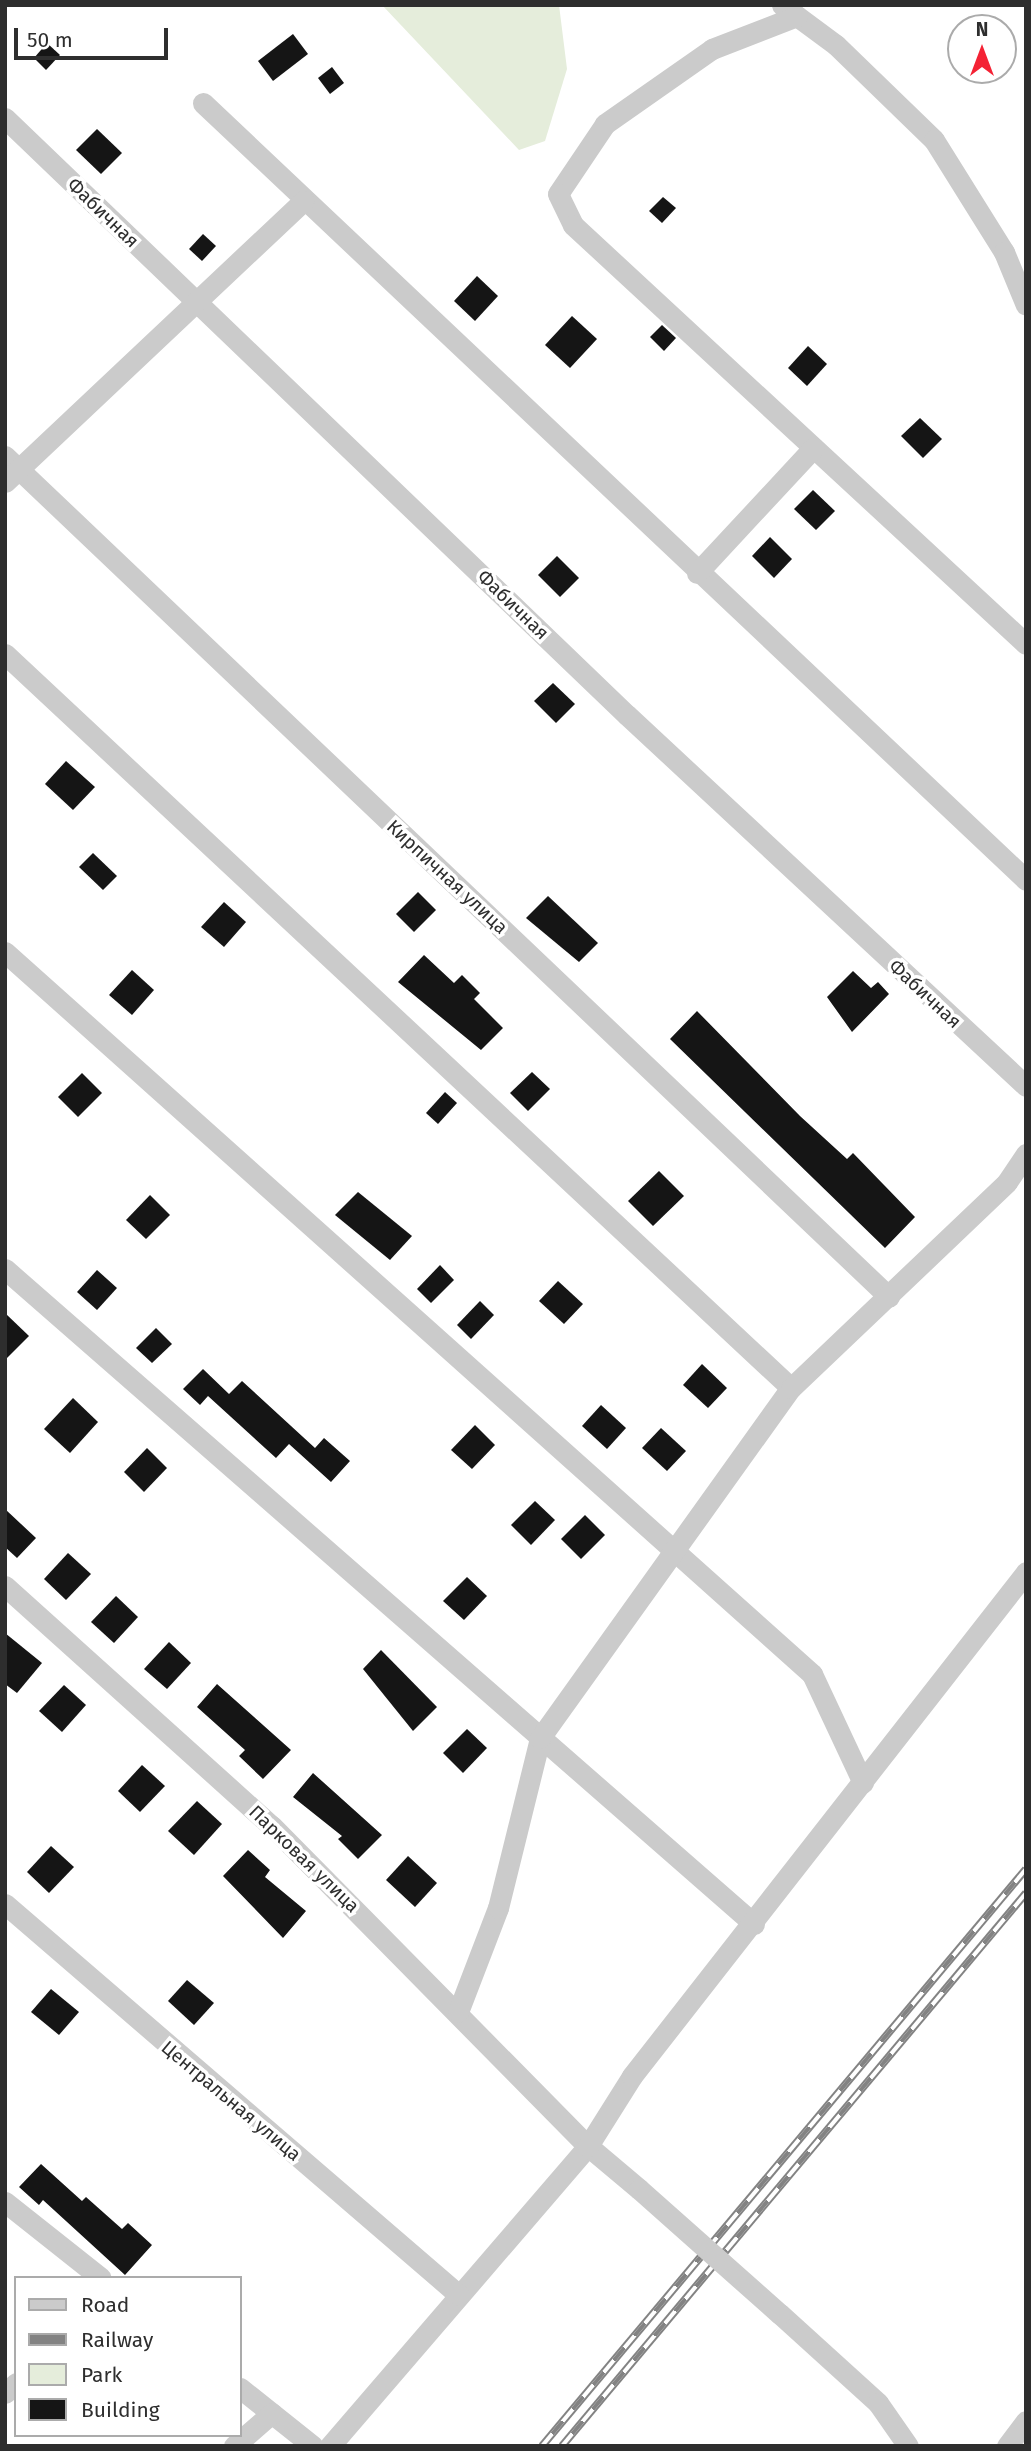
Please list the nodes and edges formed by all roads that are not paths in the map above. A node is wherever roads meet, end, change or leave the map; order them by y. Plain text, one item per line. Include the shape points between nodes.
1 (790, 11) edge
2 (203, 103) dead end
3 (5, 118) edge
4 (303, 201) junction
5 (195, 301) junction
6 (1026, 305) edge
7 (813, 448) junction
8 (10, 469) edge
9 (697, 573) junction
10 (1026, 644) edge
11 (5, 654) edge
12 (1026, 880) edge
13 (5, 952) edge
14 (1026, 1086) edge
15 (1026, 1154) edge
16 (5, 1269) edge
17 (890, 1297) junction
18 (791, 1388) junction
19 (672, 1549) junction
20 (1026, 1572) edge
21 (5, 1587) edge
22 (540, 1738) junction
23 (863, 1783) junction
24 (5, 1904) edge
25 (754, 1924) junction
26 (458, 2012) junction
27 (588, 2146) junction
28 (5, 2202) edge
29 (98, 2276) edge
30 (460, 2295) junction
31 (242, 2390) edge
32 (272, 2413) junction
33 (1026, 2421) edge
34 (234, 2446) edge
35 (313, 2446) edge
36 (330, 2446) edge
37 (908, 2446) edge
38 (1007, 2446) edge

1 - 6 street via 836,45 934,140 1003,251
1 - 7 street via 712,49 615,116 558,194 573,225
2 - 4 street
3 - 5 street, Фабичная
4 - 5 street
4 - 9 street
5 - 8 street
5 - 14 street, Фабичная
7 - 9 street
7 - 10 street
8 - 17 street, Кирпичная улица
9 - 12 street
11 - 18 street
13 - 19 street
15 - 17 street via 1007,1182
16 - 22 street
17 - 18 street
18 - 19 street
19 - 22 street
19 - 23 street via 812,1674
20 - 23 street
21 - 26 street, Парковая улица via 272,1826
22 - 25 street
22 - 26 street via 498,1908
23 - 25 street
24 - 30 street, Центральная улица
25 - 27 street via 632,2076
26 - 27 street, Парковая улица
27 - 30 street
27 - 37 street, Парковая улица, bridge via 878,2403
28 - 29 street
30 - 36 street
31 - 32 street
32 - 34 street
32 - 35 street
33 - 38 street

